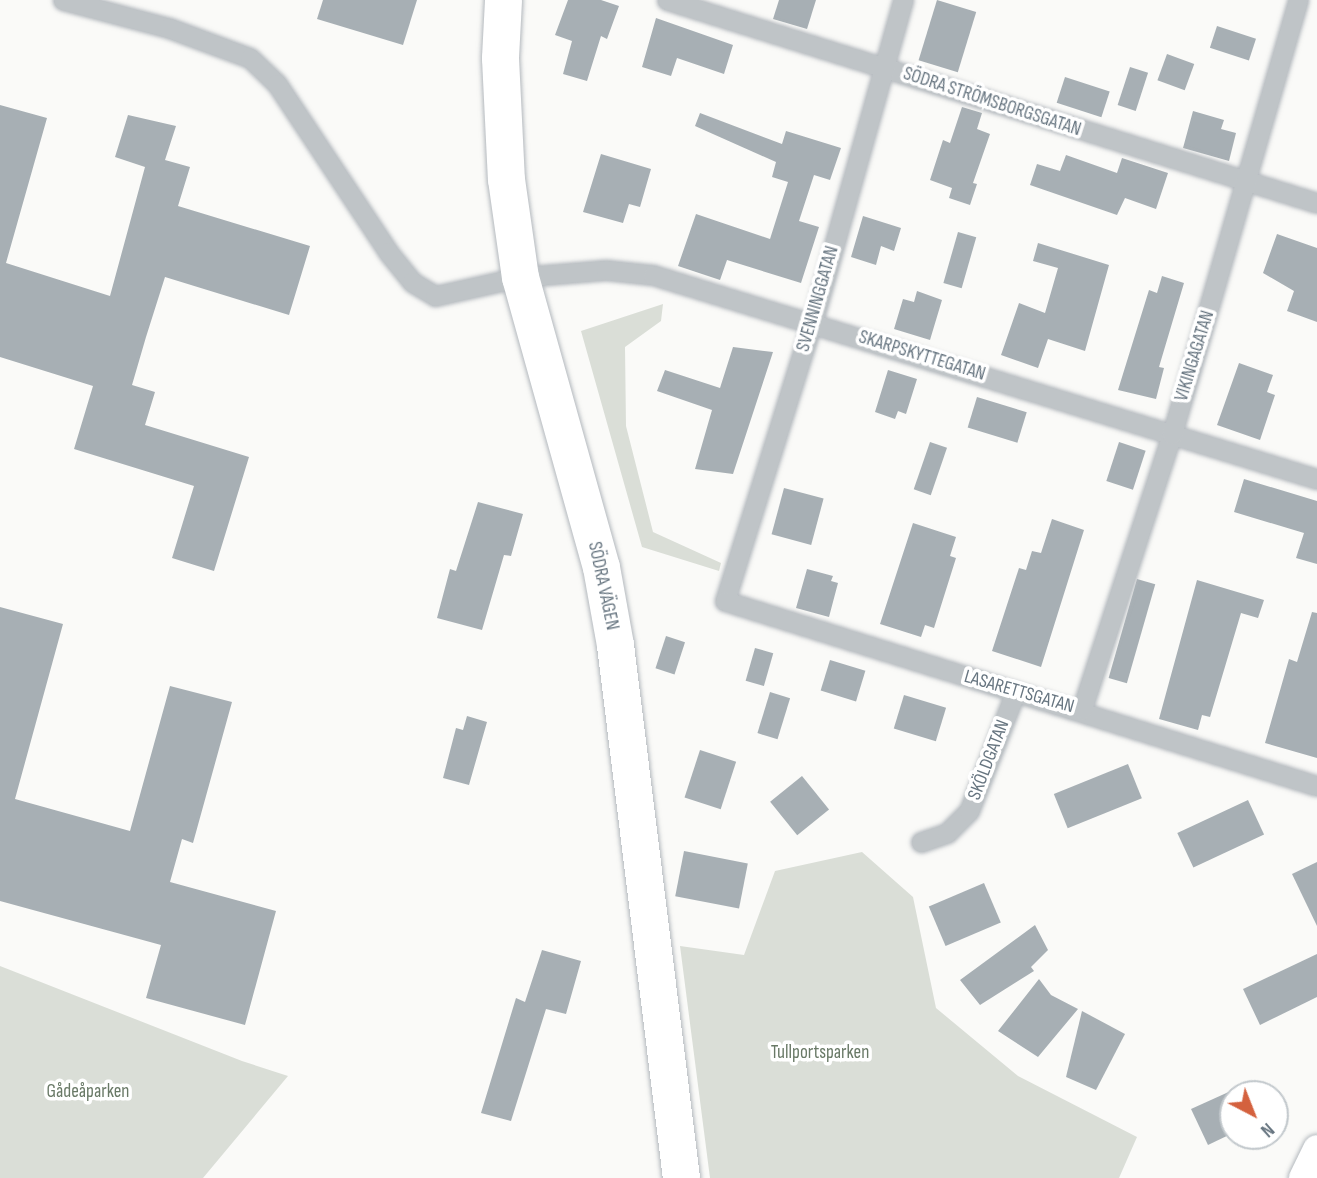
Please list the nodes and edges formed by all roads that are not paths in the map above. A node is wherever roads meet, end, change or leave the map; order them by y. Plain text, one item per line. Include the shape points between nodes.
1 (63, 0) edge
2 (503, 0) edge
3 (667, 0) edge
4 (903, 0) edge
5 (1298, 0) edge
6 (883, 67) junction
7 (1247, 182) junction
8 (1317, 203) edge
9 (520, 277) junction
10 (812, 323) junction
11 (1171, 435) junction
12 (1317, 480) edge
13 (727, 597) joint
14 (1015, 693) junction
15 (1082, 709) junction
16 (1317, 786) edge
17 (921, 842) dead end
18 (1317, 1149) edge
19 (681, 1178) edge
20 (1303, 1178) edge

1 - 9 street, SKARPSKYTTEGATAN via 169,28 250,58 277,84 388,253 423,290 446,296
2 - 9 highway, SÖDRA VÄGEN via 500,58 506,179
3 - 6 street, SÖDRA STRÖMSBORGSGATAN
4 - 6 street, SVENNINGGATAN
5 - 7 street, VIKINGAGATAN
6 - 7 street, SÖDRA STRÖMSBORGSGATAN
6 - 10 street, SVENNINGGATAN
7 - 8 street, SÖDRA STRÖMSBORGSGATAN
7 - 11 street, VIKINGAGATAN
9 - 10 street, SKARPSKYTTEGATAN via 606,270 653,275
9 - 19 highway, SÖDRA VÄGEN via 601,567 615,645
10 - 11 street, SKARPSKYTTEGATAN
10 - 13 street, SVENNINGGATAN
11 - 12 street, SKARPSKYTTEGATAN
11 - 15 street, VIKINGAGATAN
13 - 14 street, LASARETTSGATAN via 725,601
14 - 15 street, LASARETTSGATAN
14 - 17 street, SKÖLDGATAN via 969,811 947,833
15 - 16 street, LASARETTSGATAN
18 - 20 main road

